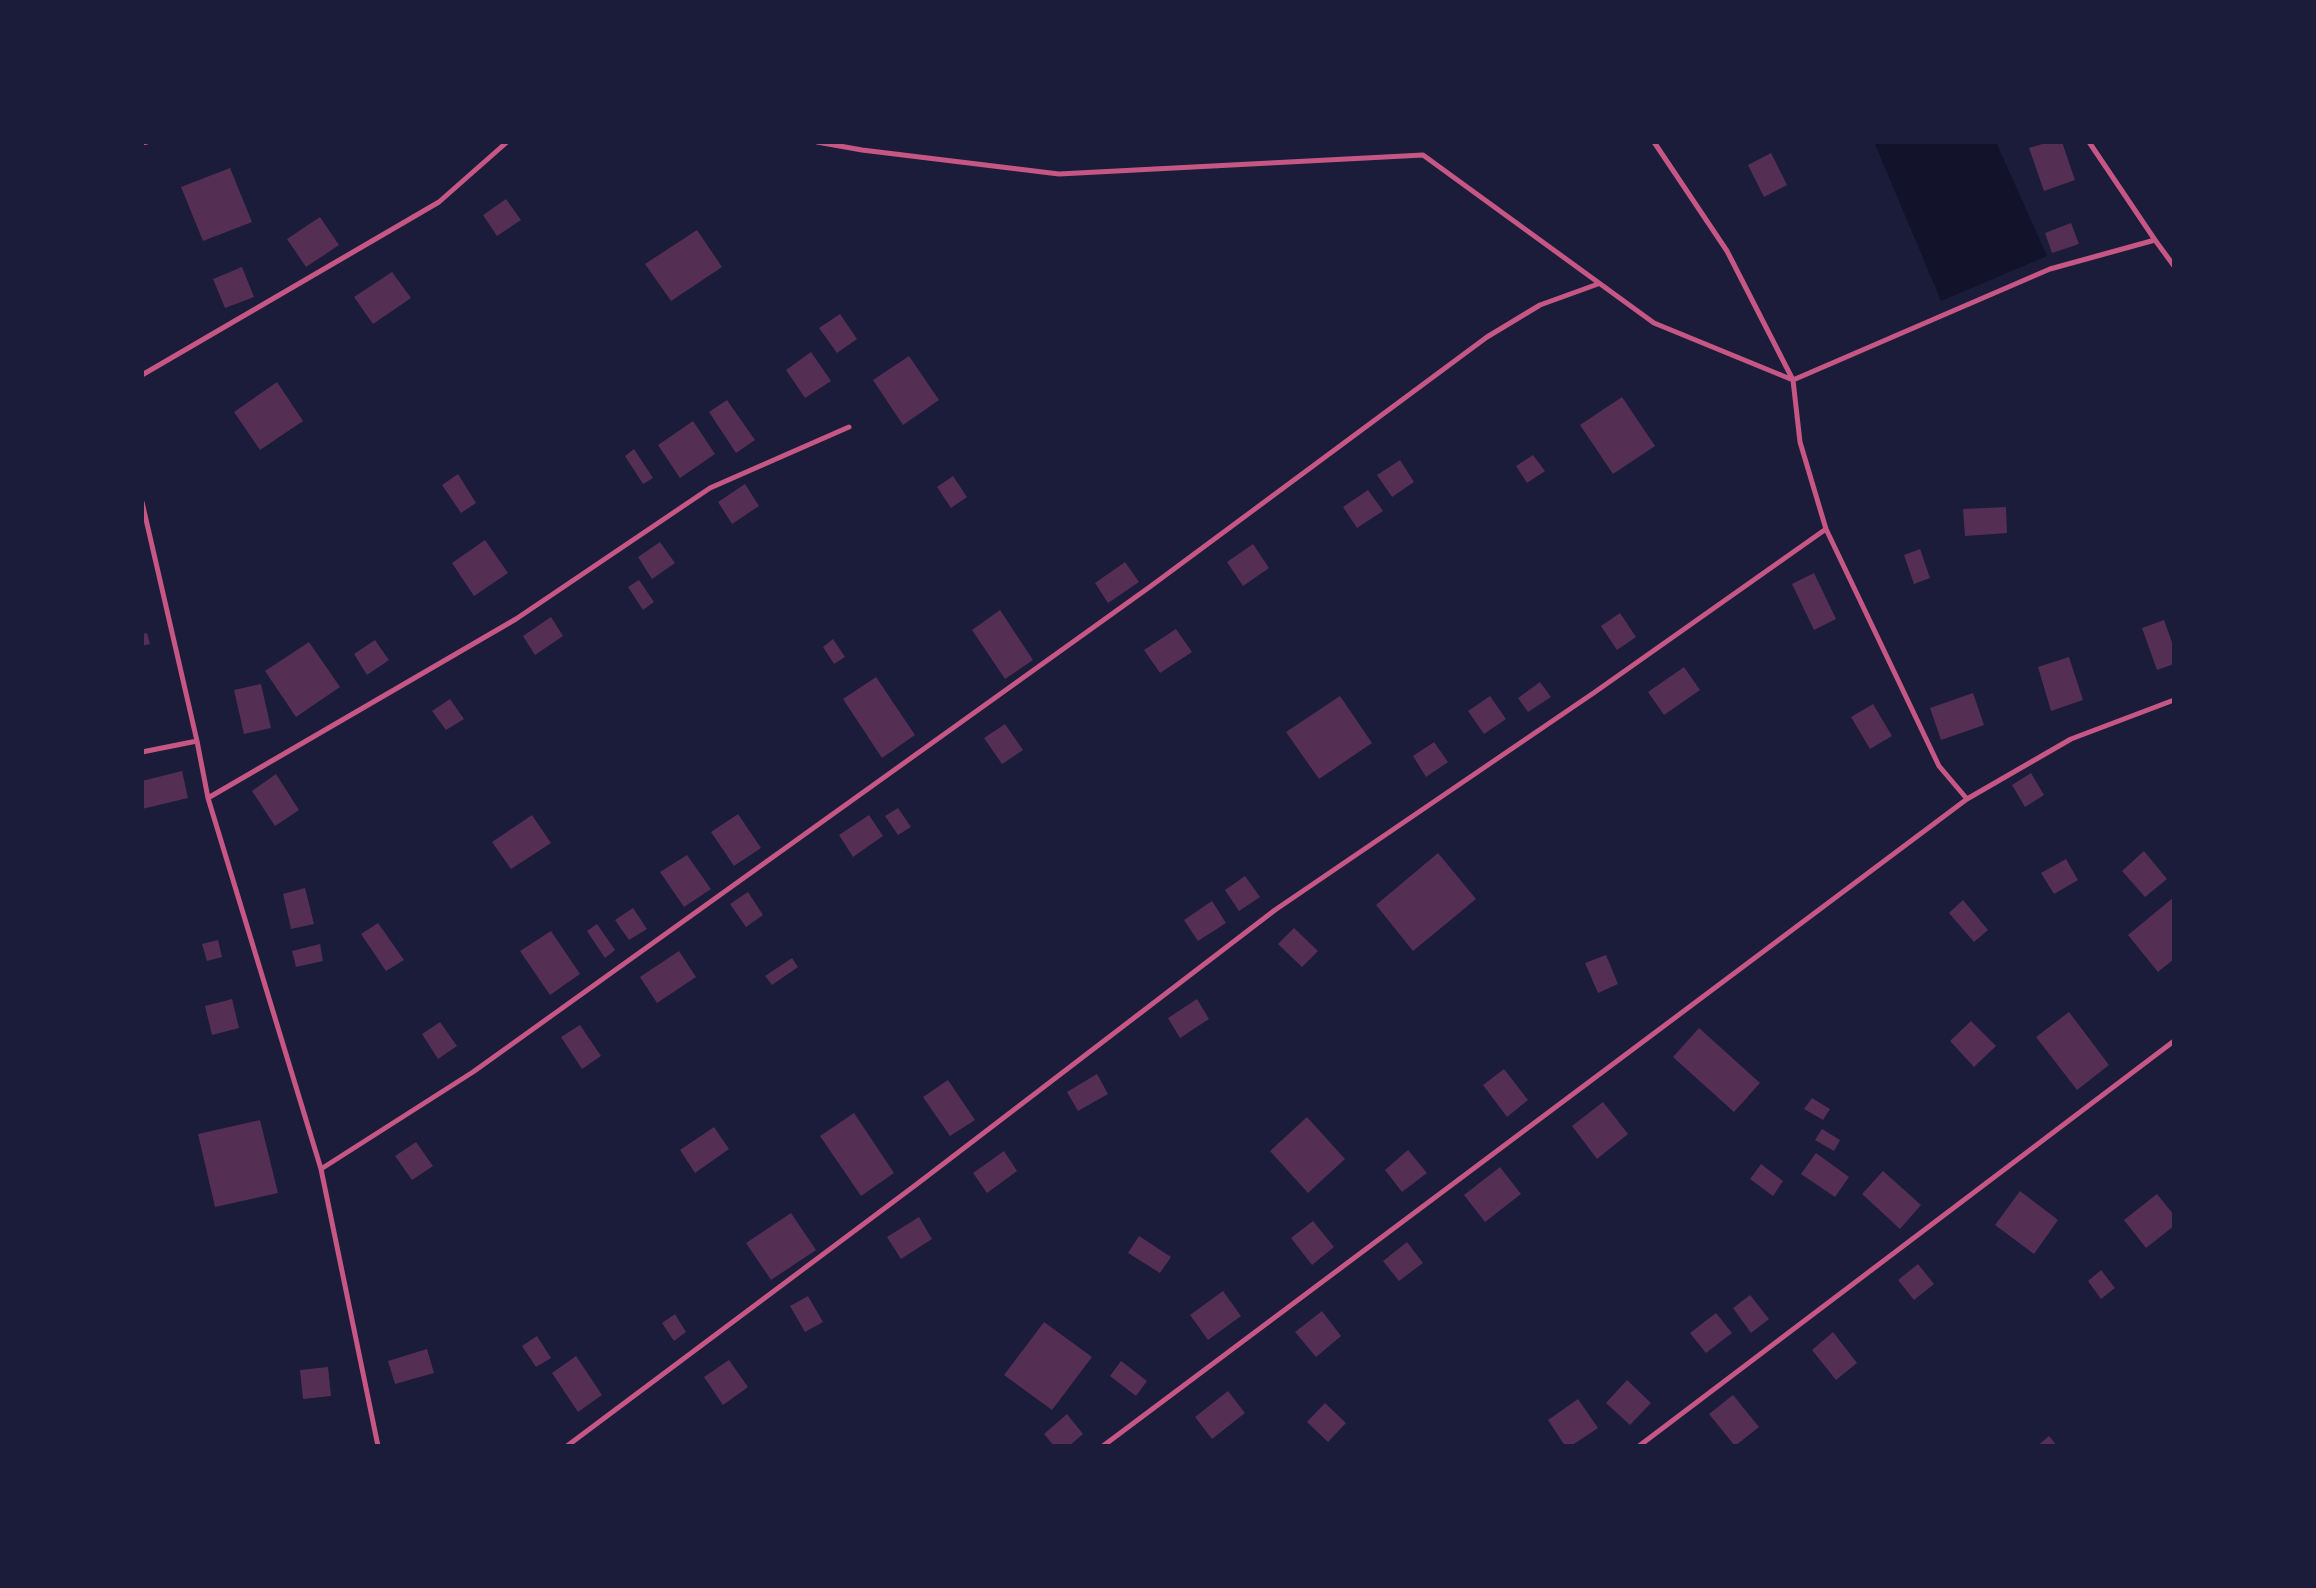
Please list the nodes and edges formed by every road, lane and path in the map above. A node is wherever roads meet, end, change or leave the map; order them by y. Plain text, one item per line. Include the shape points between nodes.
1 (147, 142) edge
2 (508, 142) edge
3 (817, 142) edge
4 (1654, 142) edge
5 (2088, 142) edge
6 (142, 143) edge
7 (2155, 240) junction
8 (2174, 266) edge
9 (1598, 284) junction
10 (142, 375) edge
11 (1793, 380) junction
12 (849, 427) dead end
13 (142, 502) edge
14 (1826, 529) junction
15 (2174, 700) edge
16 (197, 741) junction
17 (142, 752) edge
18 (208, 799) junction
19 (1967, 799) junction
20 (2174, 1041) edge
21 (321, 1169) junction
22 (378, 1446) edge
23 (567, 1446) edge
24 (1103, 1446) edge
25 (1639, 1446) edge

1 - 6 lane
2 - 10 lane via 439,202
3 - 9 lane via 1059,174 1423,155
4 - 11 lane via 1727,251
5 - 7 lane
7 - 8 lane
7 - 11 lane via 2050,269
9 - 11 lane via 1654,323
9 - 21 lane via 1540,305 1488,337 1151,586 507,1047
11 - 14 lane via 1800,442
12 - 18 lane via 710,488 516,619
13 - 16 lane
14 - 19 lane via 1939,766
14 - 23 lane via 1275,910
15 - 19 lane via 2071,739
16 - 17 lane
16 - 18 lane
18 - 21 lane
19 - 24 lane
20 - 25 lane
21 - 22 lane

